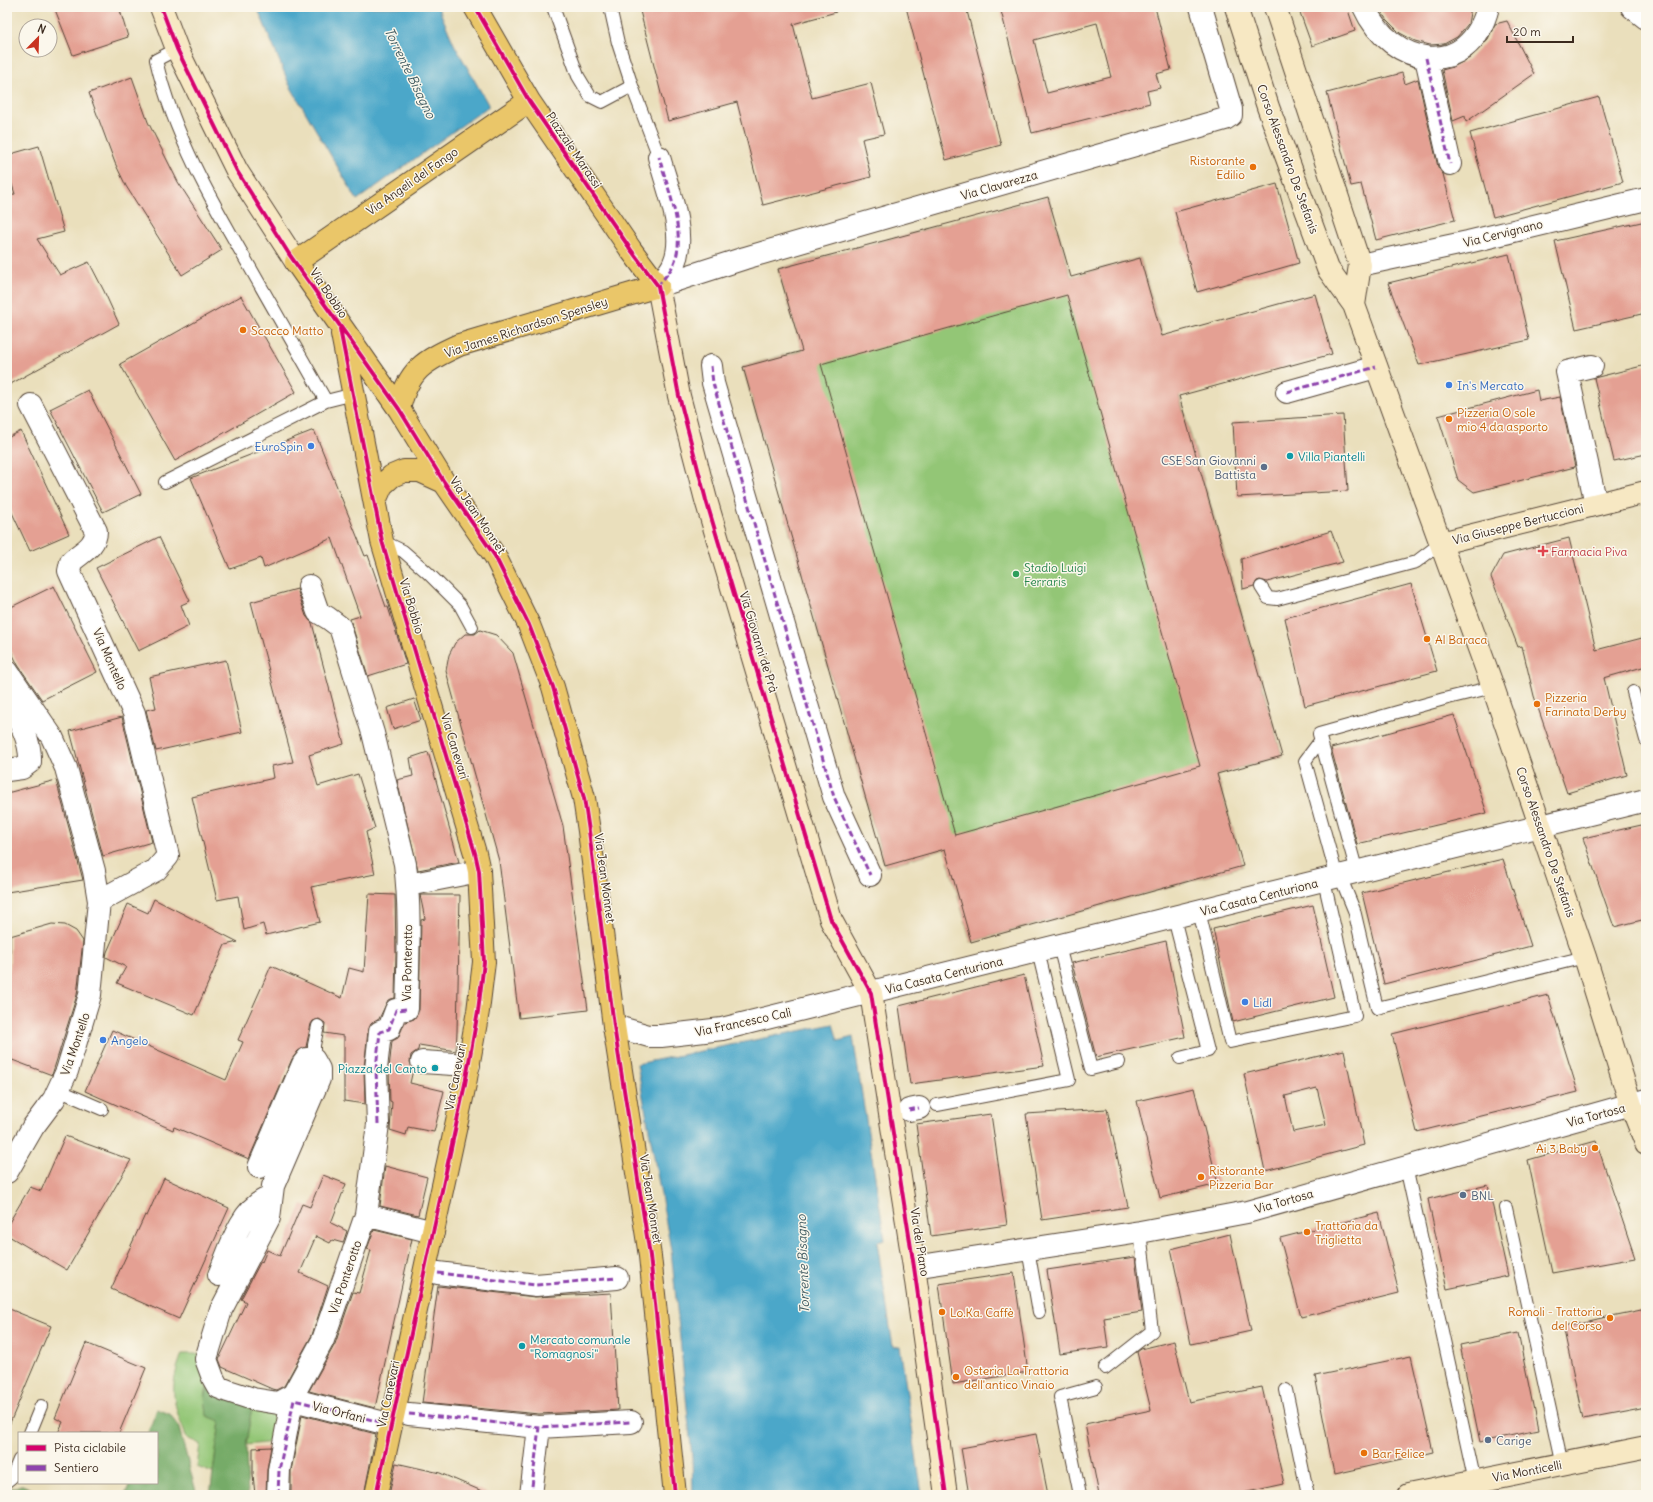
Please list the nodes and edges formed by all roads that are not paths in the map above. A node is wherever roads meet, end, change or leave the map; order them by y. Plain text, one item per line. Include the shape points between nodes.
1 (161, 7) edge
2 (553, 7) edge
3 (610, 7) edge
4 (1201, 7) edge
5 (1236, 7) edge
6 (1275, 7) edge
7 (1364, 7) edge
8 (1488, 7) edge
9 (1632, 7) edge
10 (480, 11) edge
11 (1646, 18) edge
12 (177, 49) junction
13 (1426, 58) junction
14 (632, 86) junction
15 (529, 101) junction
16 (659, 158) joint
17 (1450, 164) dead end
18 (1646, 198) edge
19 (296, 262) junction
20 (1360, 265) junction
21 (658, 286) junction
22 (1354, 305) junction
23 (339, 323) junction
24 (711, 366) dead end
25 (1592, 366) dead end
26 (1376, 367) junction
27 (1287, 392) dead end
28 (354, 394) junction
29 (326, 401) junction
30 (31, 405) dead end
31 (399, 409) junction
32 (165, 482) dead end
33 (444, 482) junction
34 (1646, 492) edge
35 (375, 501) junction
36 (1596, 504) junction
37 (382, 541) junction
38 (1441, 543) junction
39 (309, 586) dead end
40 (1261, 587) dead end
41 (472, 627) dead end
42 (420, 664) joint
43 (7, 671) edge
44 (1493, 687) junction
45 (1633, 692) dead end
46 (7, 702) edge
47 (1646, 740) edge
48 (1320, 741) junction
49 (7, 770) edge
50 (1646, 800) edge
51 (1541, 826) junction
52 (479, 871) junction
53 (870, 875) dead end
54 (1339, 876) junction
55 (408, 885) junction
56 (99, 901) junction
57 (1199, 911) junction
58 (1174, 918) junction
59 (1059, 946) junction
60 (1038, 951) junction
61 (1585, 957) junction
62 (871, 993) junction
63 (318, 1026) dead end
64 (614, 1026) junction
65 (1180, 1058) dead end
66 (314, 1060) junction
67 (422, 1062) dead end
68 (1119, 1062) dead end
69 (469, 1065) junction
70 (58, 1090) junction
71 (1639, 1103) edge
72 (922, 1108) dead end
73 (102, 1109) dead end
74 (1646, 1144) edge
75 (259, 1166) dead end
76 (1406, 1168) junction
77 (7, 1172) edge
78 (270, 1202) junction
79 (1506, 1208) dead end
80 (366, 1215) junction
81 (433, 1232) junction
82 (1140, 1232) junction
83 (1028, 1250) junction
84 (914, 1267) junction
85 (438, 1273) dead end
86 (219, 1275) dead end
87 (617, 1278) dead end
88 (1039, 1312) dead end
89 (1105, 1368) dead end
90 (1096, 1388) dead end
91 (1286, 1390) dead end
92 (294, 1398) junction
93 (41, 1406) dead end
94 (409, 1414) dead end
95 (631, 1422) dead end
96 (384, 1423) dead end
97 (30, 1432) edge
98 (538, 1437) junction
99 (1646, 1447) edge
100 (18, 1462) edge
101 (1562, 1465) junction
102 (7, 1481) edge
103 (1462, 1488) edge
104 (278, 1495) edge
105 (376, 1495) edge
106 (531, 1495) edge
107 (675, 1495) edge
108 (946, 1495) edge
109 (1080, 1495) edge
110 (1308, 1495) edge
111 (1408, 1495) edge

1 - 12 main road, Via Bobbio
2 - 14 lane via 578,76 590,96 602,102
3 - 14 lane
4 - 21 street, Via Clavarezza via 1231,109 1231,115 1225,119 739,259
5 - 22 main road, Corso Alessandro De Stefanis via 1268,107 1328,269
6 - 20 main road, Corso Alessandro De Stefanis
7 - 13 street via 1370,21 1387,40 1412,54
8 - 13 street via 1481,27 1471,43 1456,53 1440,58
9 - 11 street
10 - 15 main road, Piazzale Marassi
12 - 19 main road, Via Bobbio via 237,171
12 - 29 lane via 156,60 161,81 187,149 221,216
13 - 17 street
14 - 16 lane
15 - 19 main road, Via Angeli del Fango
15 - 21 main road, Piazzale Marassi via 630,250
16 - 21 street via 679,240 674,264
18 - 20 street, Via Cervignano
19 - 23 main road, Via Bobbio
20 - 22 main road, Corso Alessandro De Stefanis
21 - 31 main road, Via James Richardson Spensley via 459,345 431,358 412,375 402,395
21 - 62 main road, Via Giovanni de Prà via 679,396 706,500 831,920
22 - 26 main road, Corso Alessandro De Stefanis
23 - 28 main road, Via Bobbio
23 - 31 main road, Via Jean Monnet
24 - 53 street via 713,383 834,797
25 - 36 street, Via Giuseppe Bertuccioni via 1566,372
26 - 27 street
26 - 38 main road, Corso Alessandro De Stefanis
28 - 29 lane
28 - 35 main road, Via Bobbio
29 - 32 lane
30 - 56 street, Via Montello via 96,531 93,544 71,562 69,572 134,714 168,856 156,870
31 - 33 main road, Via Jean Monnet
33 - 35 main road via 420,471 404,471 392,476 382,485
33 - 64 main road, Via Jean Monnet via 495,556 529,625 554,687 584,798
34 - 36 main road, Via Giuseppe Bertuccioni
35 - 37 main road, Via Bobbio
36 - 38 main road, Via Giuseppe Bertuccioni
37 - 41 lane via 403,552 428,573 460,605
37 - 42 main road, Via Bobbio
38 - 40 lane via 1416,562 1277,599 1268,598
38 - 44 main road, Corso Alessandro De Stefanis
39 - 55 street, Via Ponterotto via 318,612 340,628 373,732
42 - 52 main road, Via Canevari
43 - 56 street, Via Montello via 52,736 66,768 94,871
44 - 48 lane via 1319,734
44 - 51 main road, Corso Alessandro De Stefanis
45 - 47 lane
46 - 49 street via 28,740 30,762 22,768
48 - 54 lane
48 - 54 lane via 1305,761
50 - 51 street, Via Casata Centuriona
51 - 54 street, Via Casata Centuriona
51 - 61 main road, Corso Alessandro De Stefanis
52 - 55 street
52 - 69 main road, Via Canevari via 484,962
54 - 57 street, Via Casata Centuriona
54 - 57 lane via 1355,1016 1230,1042
54 - 61 lane via 1354,910 1377,1008
55 - 80 street, Via Ponterotto via 407,1009 396,1010 389,1029 380,1032 376,1069 378,1124
56 - 70 street, Via Montello via 90,996 67,1071
57 - 58 street, Via Casata Centuriona
58 - 59 street, Via Casata Centuriona
58 - 65 lane via 1208,1051
59 - 60 street, Via Casata Centuriona
59 - 68 lane via 1091,1069
60 - 62 street, Via Casata Centuriona
60 - 72 lane via 1069,1080
61 - 71 main road, Corso Alessandro De Stefanis
62 - 64 street, Via Francesco Calì via 722,1029 649,1036
62 - 84 main road, Via del Piano
63 - 66 lane
64 - 107 main road, Via Jean Monnet via 650,1256
66 - 75 street via 307,1059 303,1064
66 - 78 street via 320,1069 319,1080 274,1186
67 - 69 street
69 - 81 main road, Via Canevari
70 - 73 lane
70 - 77 street, Via Montello
71 - 74 main road, Corso Alessandro De Stefanis
71 - 76 street, Via Tortosa
76 - 82 street, Via Tortosa via 1247,1212
76 - 103 lane
78 - 86 street via 264,1200 256,1204 250,1212 241,1225
78 - 92 street via 269,1218 221,1310 206,1360 218,1386 228,1391 278,1403
79 - 101 lane
80 - 81 street
80 - 92 street, Via Ponterotto via 324,1340
81 - 105 main road, Via Canevari
82 - 83 street, Via Tortosa
82 - 89 lane via 1152,1331
83 - 84 street, Via Tortosa
83 - 88 lane
84 - 108 main road, Via del Piano
85 - 87 street via 536,1285
90 - 109 lane via 1060,1397
91 - 110 lane
92 - 96 street, Via Orfani
92 - 104 street, Via Ponterotto via 279,1470
93 - 97 lane
94 - 98 street
95 - 98 street
98 - 106 street
99 - 101 main road, Via Monticelli
100 - 102 lane via 12,1477
101 - 103 main road, Via Monticelli
103 - 111 main road, Via Monticelli

